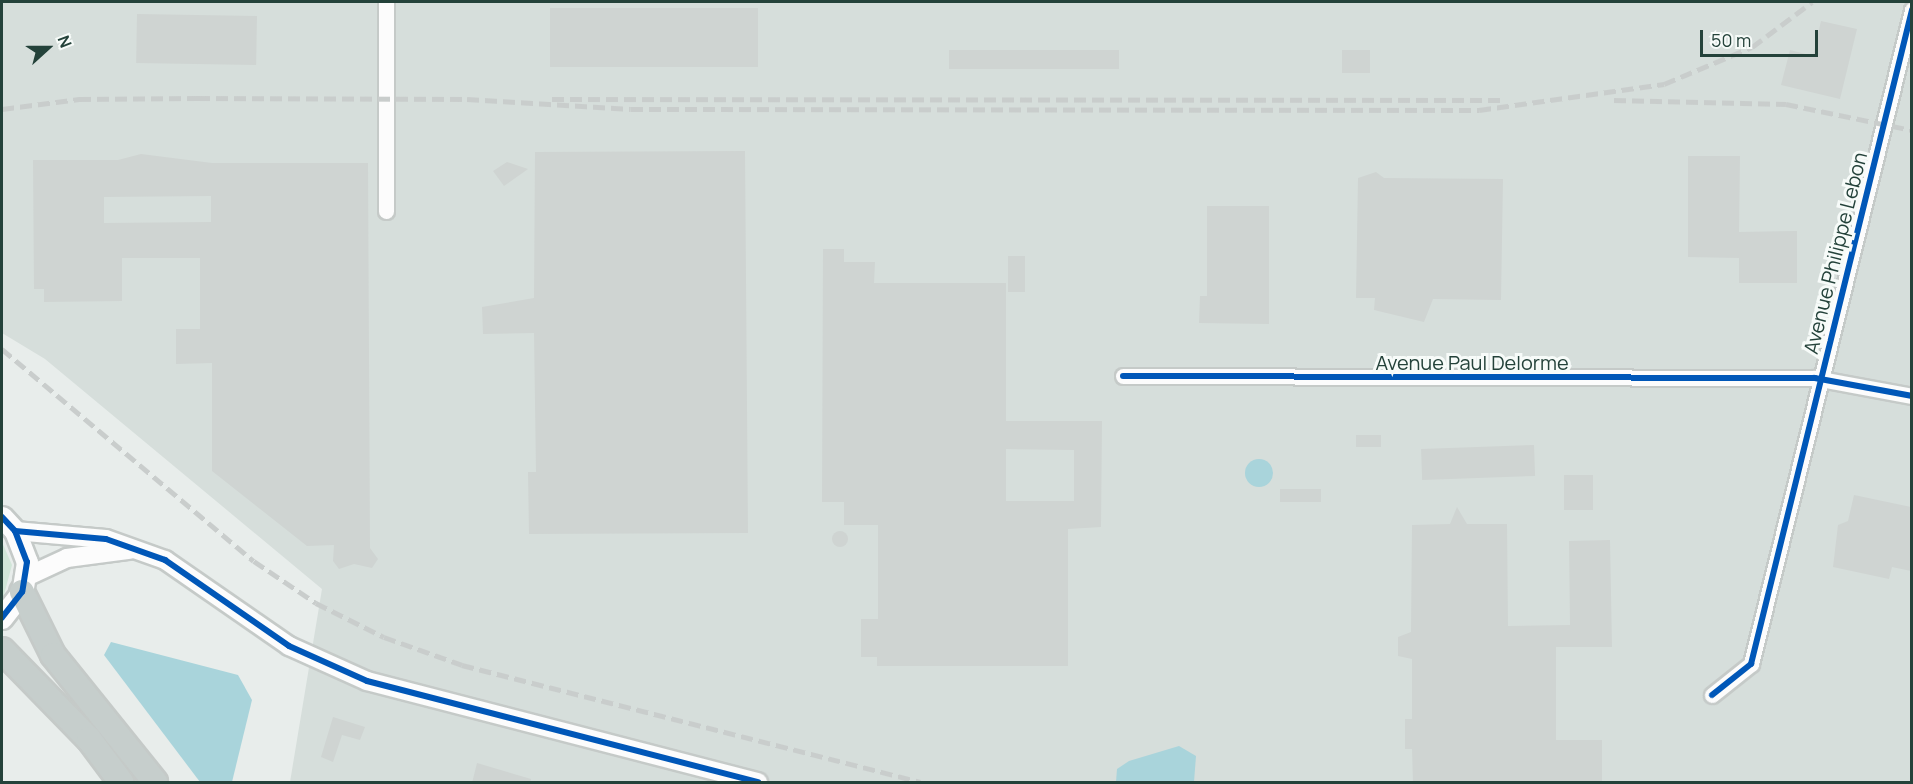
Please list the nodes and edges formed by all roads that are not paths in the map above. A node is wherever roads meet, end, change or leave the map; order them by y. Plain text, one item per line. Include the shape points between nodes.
1 (386, 2) edge
2 (1911, 10) edge
3 (386, 211) dead end
4 (1124, 376) dead end
5 (1821, 378) junction
6 (1911, 396) edge
7 (8, 524) edge
8 (140, 550) junction
9 (24, 585) junction
10 (2, 618) edge
11 (2, 650) edge
12 (1712, 695) dead end
13 (121, 783) edge
14 (155, 783) edge
15 (758, 783) edge

1 - 3 street
2 - 5 street, Avenue Philippe Lebon
4 - 5 street, Avenue Paul Delorme
5 - 6 street, Avenue Paul Delorme
5 - 12 street, Avenue Philippe Lebon via 1751,664
7 - 8 street via 106,539
7 - 9 main road
8 - 9 street via 67,558
8 - 15 street via 236,605 289,646 345,673
9 - 10 main road
9 - 14 highway via 53,655
11 - 13 highway via 90,739

